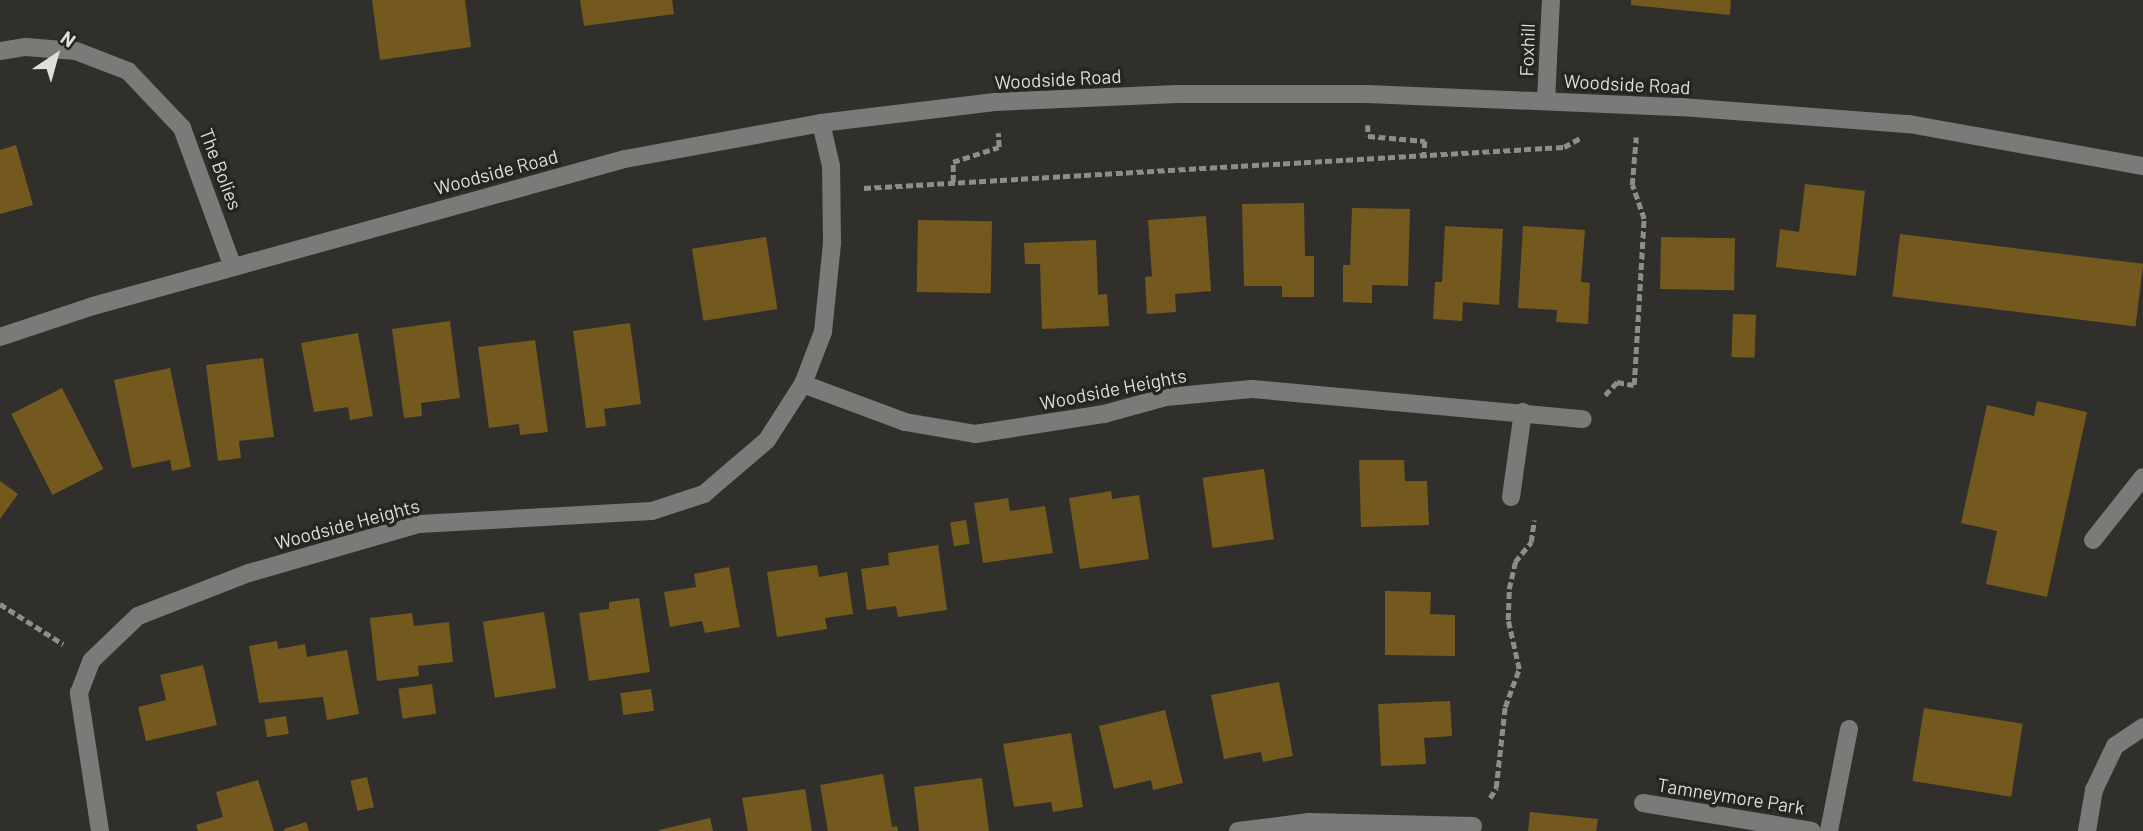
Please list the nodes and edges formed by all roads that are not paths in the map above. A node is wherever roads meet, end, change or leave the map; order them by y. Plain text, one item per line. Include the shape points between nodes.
1 (1551, 0) edge
2 (0, 51) edge
3 (1546, 100) junction
4 (821, 123) junction
5 (2143, 166) edge
6 (233, 267) junction
7 (0, 337) edge
8 (803, 384) junction
9 (1523, 412) junction
10 (1583, 419) dead end
11 (2143, 477) edge
12 (1511, 497) road end
13 (2093, 540) dead end
14 (2143, 727) edge
15 (1849, 729) dead end
16 (1643, 803) dead end
17 (1473, 826) road end
18 (1415, 828) edge
19 (100, 831) edge
20 (1238, 831) edge
21 (1812, 831) edge
22 (1829, 831) edge
23 (2087, 831) edge

1 - 3 street, Foxhill
2 - 6 street, The Bolies via 26,47 76,51 128,71 182,128
3 - 4 street, Woodside Road via 1177,94 995,102
3 - 5 street, Woodside Road via 1909,124
4 - 6 street, Woodside Road via 625,159
4 - 8 street, Woodside Heights via 831,190 832,243 823,332
6 - 7 street, Woodside Road
8 - 9 street, Woodside Heights via 905,422 975,434 1104,414 1166,397 1252,389
8 - 19 street, Woodside Heights via 767,440 704,494 652,511 419,524 248,573 138,616 91,661 79,693
9 - 10 street, Woodside Heights
9 - 12 street
11 - 13 street
14 - 23 street via 2115,746 2094,790
15 - 22 street, Tamneymore Park
16 - 21 street, Tamneymore Park
17 - 18 street
18 - 20 street via 1309,822

